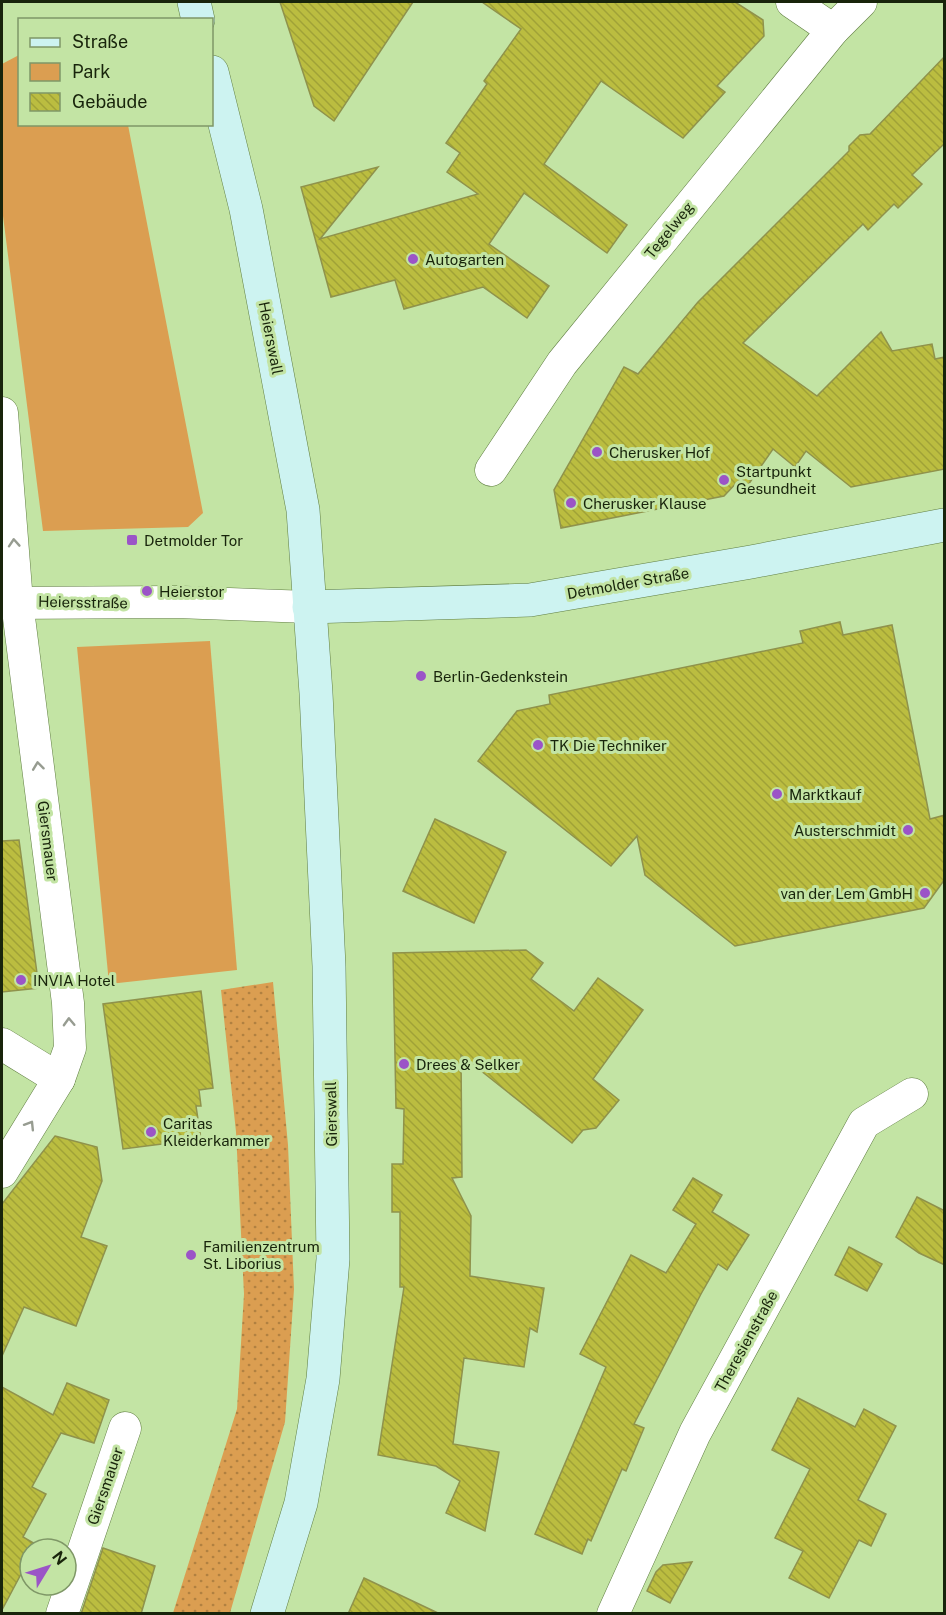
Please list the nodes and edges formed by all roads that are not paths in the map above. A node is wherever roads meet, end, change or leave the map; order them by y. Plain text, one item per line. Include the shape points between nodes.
1 (194, 2) edge
2 (792, 2) edge
3 (861, 2) edge
4 (198, 18) edge
5 (833, 30) junction
6 (213, 76) edge
7 (2, 413) edge
8 (491, 470) dead end
9 (945, 525) edge
10 (9, 602) edge
11 (309, 607) junction
12 (2, 1044) edge
13 (59, 1079) junction
14 (912, 1094) dead end
15 (2, 1172) edge
16 (125, 1428) dead end
17 (62, 1614) edge
18 (267, 1614) edge
19 (614, 1614) edge

1 - 4 main road
2 - 5 street
3 - 5 street, Tegelweg
5 - 8 street, Tegelweg via 562,363
6 - 11 main road, Heierswall via 246,209 294,456 303,510
10 -> 7 street, Giersmauer
9 - 11 main road, Detmolder Straße via 530,600
10 - 11 street, Heiersstraße
13 -> 10 street, Giersmauer via 70,1048 68,1003
11 - 18 main road, Gierswall via 329,966 333,1259 322,1379 302,1503
12 - 13 street
15 -> 13 street, Giersmauer
14 - 19 street, Theresienstraße via 864,1123 696,1434
16 - 17 street, Giersmauer

